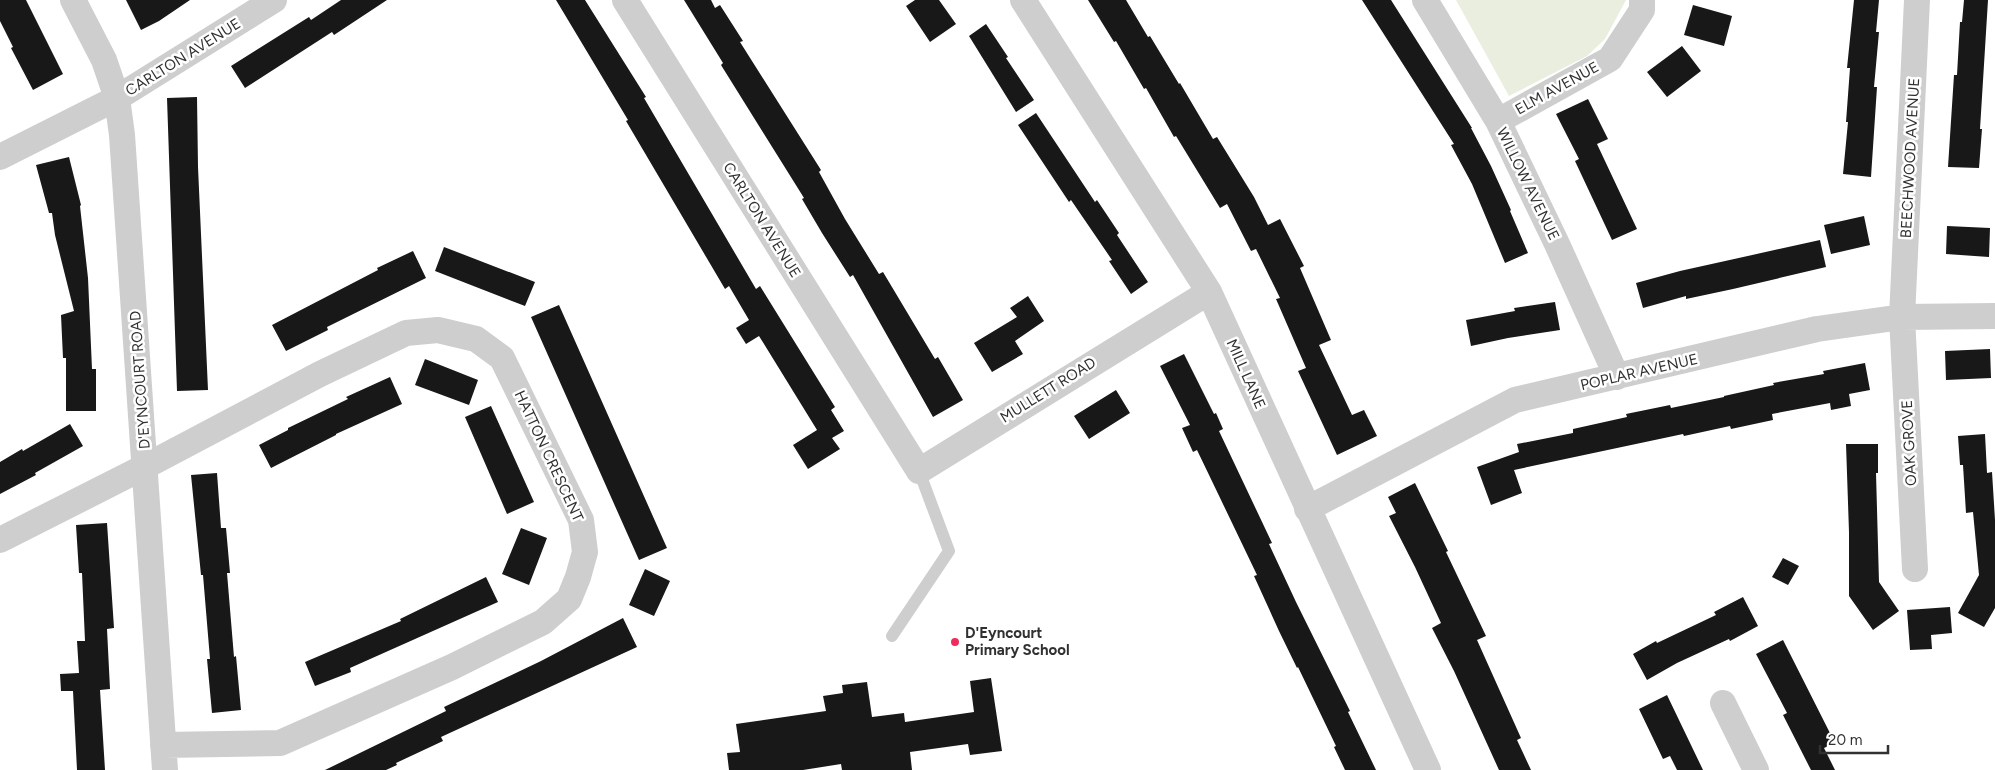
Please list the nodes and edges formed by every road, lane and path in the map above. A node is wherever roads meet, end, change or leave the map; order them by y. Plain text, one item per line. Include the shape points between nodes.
1 (72, 0) edge
2 (274, 0) edge
3 (625, 0) edge
4 (1023, 0) edge
5 (1425, 0) edge
6 (1642, 0) edge
7 (1917, 0) edge
8 (117, 98) junction
9 (1498, 121) junction
10 (0, 156) edge
11 (1209, 292) junction
12 (1995, 316) edge
13 (1902, 317) junction
14 (1616, 377) junction
15 (146, 466) junction
16 (919, 471) junction
17 (1307, 508) junction
18 (0, 540) edge
19 (1915, 569) dead end
20 (892, 636) dead end
21 (1723, 702) dead end
22 (164, 758) edge
23 (1428, 770) edge
24 (1756, 770) edge

1 - 8 street, D'EYNCOURT ROAD via 104,60
2 - 8 street, CARLTON AVENUE
3 - 16 street, CARLTON AVENUE
4 - 11 street, MILL LANE
5 - 9 street, WILLOW AVENUE
6 - 9 street, ELM AVENUE via 1642,10 1610,59
7 - 13 street, BEECHWOOD AVENUE
8 - 10 street, CARLTON AVENUE
8 - 15 street, D'EYNCOURT ROAD
9 - 14 street, WILLOW AVENUE
11 - 16 street, MULLETT ROAD
11 - 17 street, MILL LANE
12 - 13 street, POPLAR AVENUE
13 - 14 street, POPLAR AVENUE via 1817,329
13 - 19 street, OAK GROVE
14 - 17 street, POPLAR AVENUE via 1515,400
15 - 18 street, HATTON CRESCENT
15 - 22 street, D'EYNCOURT ROAD
15 - 22 street, HATTON CRESCENT via 320,374 406,333 438,330 476,339 502,358 581,520 585,552 569,600 543,622 452,667 280,743
16 - 20 lane via 949,551
17 - 23 street, MILL LANE
21 - 24 street

